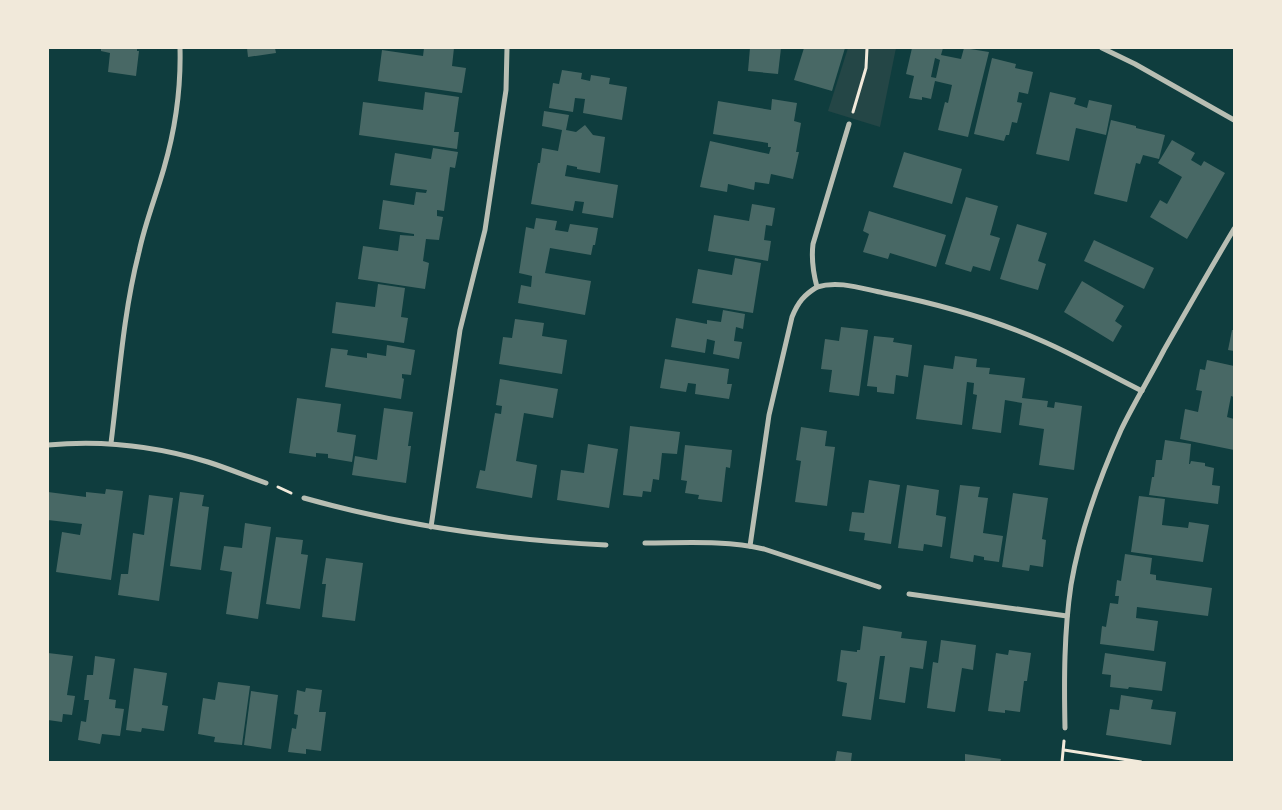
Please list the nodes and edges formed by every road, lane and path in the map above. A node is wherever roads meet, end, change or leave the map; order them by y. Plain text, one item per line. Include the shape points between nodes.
1 (180, 48) edge
2 (506, 48) edge
3 (867, 48) edge
4 (1102, 48) edge
5 (1234, 120) edge
6 (849, 124) joint
7 (1234, 229) edge
8 (817, 287) junction
9 (1142, 391) junction
10 (111, 444) junction
11 (48, 445) edge
12 (266, 483) joint
13 (304, 498) joint
14 (431, 527) junction
15 (645, 543) dead end
16 (606, 544) dead end
17 (750, 546) junction
18 (879, 587) dead end
19 (909, 594) dead end
20 (1067, 616) junction
21 (1065, 728) joint
22 (1064, 750) junction
23 (1062, 762) edge
24 (1141, 762) edge

1 - 10 street via 172,138 130,292
2 - 14 street via 506,90 485,230 460,330
3 - 6 path via 862,86
4 - 5 street
6 - 8 street via 813,244 811,257
7 - 9 street
8 - 9 street via 836,284 860,288 996,322 1041,340
8 - 17 street via 797,303 792,317 769,415
9 - 20 street via 1122,429 1091,508 1079,549
10 - 11 street
10 - 12 street via 164,451
12 - 13 path
13 - 14 street via 356,513
14 - 16 street via 523,539
15 - 17 street
17 - 18 street
19 - 20 street
20 - 21 street
21 - 22 path
22 - 23 path
22 - 24 path

